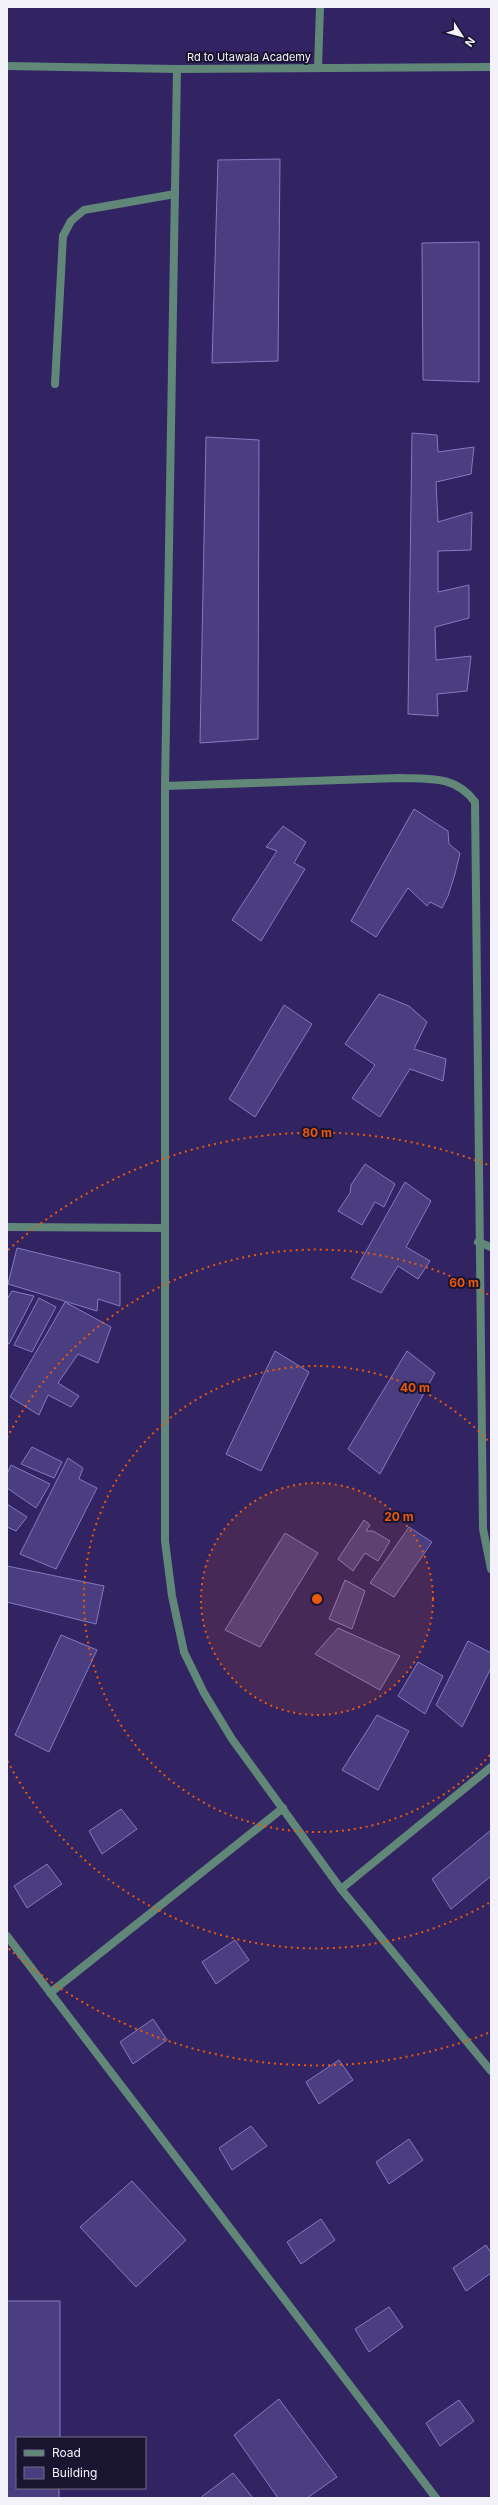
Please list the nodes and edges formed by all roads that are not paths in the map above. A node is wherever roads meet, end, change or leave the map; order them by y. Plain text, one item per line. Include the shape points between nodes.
1 (320, 7) edge
2 (7, 66) edge
3 (491, 67) edge
4 (318, 68) junction
5 (177, 69) junction
6 (175, 194) junction
7 (55, 384) dead end
8 (165, 786) junction
9 (7, 1227) edge
10 (165, 1228) junction
11 (478, 1242) junction
12 (491, 1247) edge
13 (491, 1568) edge
14 (491, 1766) edge
15 (283, 1808) junction
16 (341, 1889) junction
17 (7, 1936) edge
18 (50, 1993) junction
19 (491, 2070) edge
20 (436, 2498) edge

1 - 4 street
2 - 5 street, Rd to Utawala Academy
3 - 4 street, Rd to Utawala Academy
4 - 5 street, Rd to Utawala Academy
5 - 6 street
6 - 7 street via 84,210 72,221 63,236
6 - 8 street
8 - 10 street
8 - 11 street via 432,779 451,782 466,790 475,802
9 - 10 street
10 - 15 street via 165,1541 172,1596 184,1652 204,1693 232,1739
11 - 12 street
11 - 13 street via 483,1529
14 - 16 street
15 - 16 street
15 - 18 street
16 - 19 street
17 - 18 street
18 - 20 street

